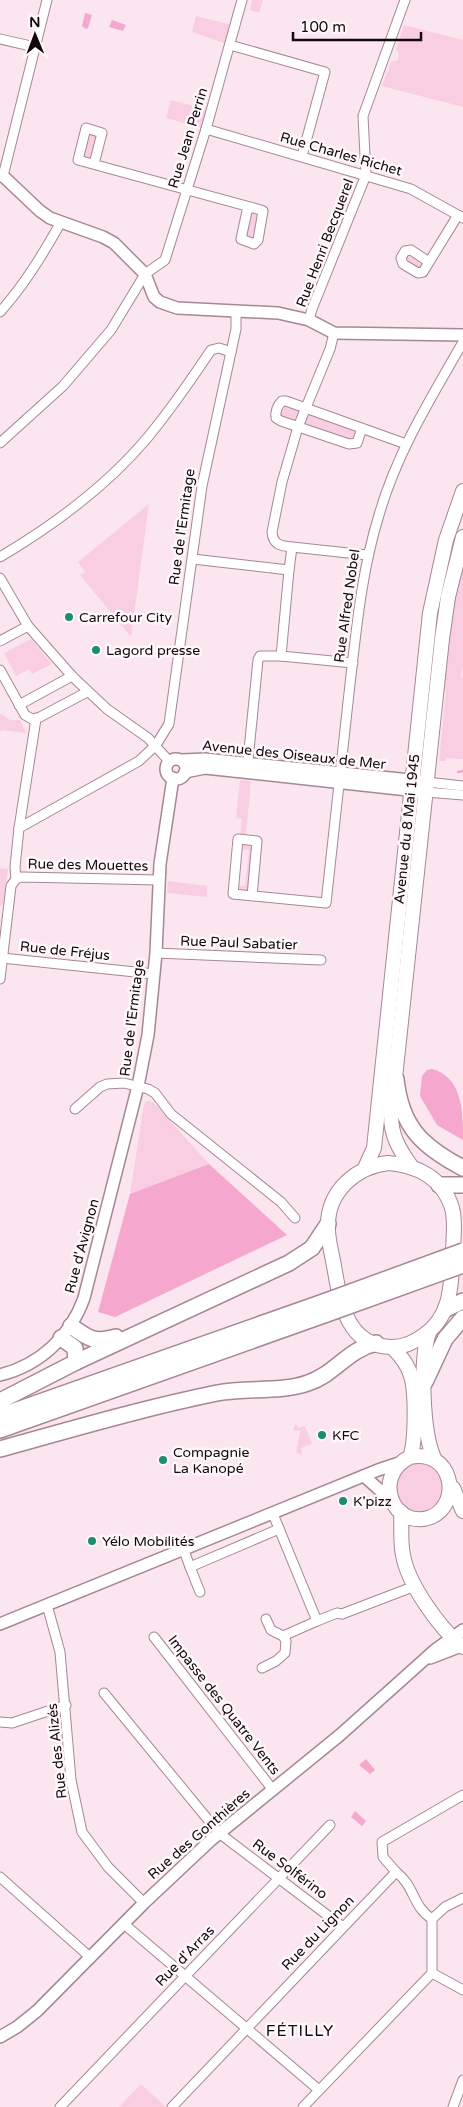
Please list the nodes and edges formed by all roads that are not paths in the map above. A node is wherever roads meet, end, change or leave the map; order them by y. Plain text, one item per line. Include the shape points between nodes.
1 (47, 0) edge
2 (242, 0) edge
3 (405, 0) edge
4 (0, 39) edge
5 (230, 45) junction
6 (35, 47) junction
7 (206, 129) junction
8 (302, 156) junction
9 (94, 164) dead end
10 (366, 175) junction
11 (2, 176) edge
12 (186, 189) junction
13 (251, 207) dead end
14 (460, 217) edge
15 (61, 222) junction
16 (429, 262) dead end
17 (145, 274) junction
18 (0, 312) edge
19 (236, 312) junction
20 (310, 320) junction
21 (334, 333) junction
22 (463, 335) edge
23 (463, 342) edge
24 (231, 352) junction
25 (306, 408) junction
26 (298, 426) junction
27 (362, 428) junction
28 (0, 443) edge
29 (406, 444) junction
30 (463, 491) edge
31 (463, 537) edge
32 (292, 546) junction
33 (367, 555) junction
34 (0, 557) edge
35 (193, 559) junction
36 (289, 570) junction
37 (0, 578) edge
38 (28, 626) junction
39 (0, 641) edge
40 (281, 656) junction
41 (353, 663) junction
42 (0, 670) edge
43 (72, 676) junction
44 (87, 692) junction
45 (19, 704) junction
46 (25, 715) junction
47 (36, 719) junction
48 (34, 734) junction
49 (156, 745) junction
50 (182, 760) junction
51 (169, 761) junction
52 (247, 768) junction
53 (185, 772) junction
54 (173, 778) junction
55 (340, 778) junction
56 (411, 785) junction
57 (463, 786) edge
58 (426, 787) junction
59 (463, 795) edge
60 (19, 828) junction
61 (16, 879) junction
62 (159, 880) junction
63 (252, 896) junction
64 (4, 914) edge
65 (156, 953) junction
66 (2, 958) junction
67 (321, 960) dead end
68 (154, 974) junction
69 (0, 979) edge
70 (396, 1079) junction
71 (138, 1086) junction
72 (75, 1109) dead end
73 (411, 1166) junction
74 (365, 1168) junction
75 (463, 1168) edge
76 (439, 1185) junction
77 (463, 1185) edge
78 (295, 1218) dead end
79 (328, 1224) junction
80 (463, 1252) edge
81 (463, 1265) edge
82 (463, 1301) edge
83 (327, 1307) junction
84 (446, 1309) junction
85 (463, 1318) edge
86 (71, 1326) junction
87 (151, 1327) junction
88 (429, 1332) junction
89 (61, 1338) junction
90 (376, 1343) junction
91 (392, 1347) junction
92 (76, 1362) junction
93 (0, 1376) edge
94 (425, 1382) junction
95 (0, 1401) edge
96 (0, 1416) edge
97 (0, 1430) edge
98 (0, 1449) edge
99 (434, 1458) junction
100 (405, 1460) junction
101 (364, 1476) junction
102 (453, 1488) junction
103 (397, 1507) junction
104 (463, 1511) edge
105 (273, 1514) junction
106 (280, 1529) junction
107 (183, 1548) junction
108 (190, 1567) junction
109 (415, 1586) junction
110 (200, 1592) dead end
111 (47, 1604) junction
112 (266, 1619) dead end
113 (317, 1621) junction
114 (0, 1624) edge
115 (283, 1636) junction
116 (154, 1637) dead end
117 (460, 1640) edge
118 (262, 1668) dead end
119 (104, 1693) dead end
120 (66, 1705) junction
121 (0, 1722) edge
122 (273, 1790) junction
123 (463, 1794) edge
124 (330, 1825) dead end
125 (219, 1833) junction
126 (396, 1872) junction
127 (0, 1877) edge
128 (279, 1878) junction
129 (463, 1898) edge
130 (144, 1903) junction
131 (432, 1919) junction
132 (124, 1924) junction
133 (343, 1928) junction
134 (91, 1958) junction
135 (432, 1972) junction
136 (185, 1976) junction
137 (463, 1990) edge
138 (246, 2028) junction
139 (0, 2037) edge
140 (463, 2080) edge
141 (319, 2090) junction
142 (460, 2099) edge
143 (60, 2107) edge
144 (172, 2107) edge
145 (303, 2107) edge
146 (453, 2107) edge

1 - 6 street
2 - 5 street, Rue Jean Perrin
3 - 10 street via 363,116
4 - 6 street
5 - 7 street, Rue Jean Perrin
5 - 8 street via 325,72
6 - 11 street
7 - 8 street, Rue Charles Richet
7 - 12 street, Rue Jean Perrin
8 - 10 street, Rue Charles Richet
9 - 12 street
10 - 14 street, Rue Charles Richet via 411,188
10 - 20 street, Rue Henri Becquerel
11 - 15 street via 40,211
12 - 13 street
12 - 17 street, Rue Jean Perrin via 168,254 162,264
14 - 16 street
15 - 17 street via 114,243
15 - 18 street via 36,266
17 - 19 street via 154,297 160,302 177,308
17 - 28 street via 111,330 63,386
19 - 20 street via 278,313
19 - 24 street, Rue de l'Ermitage
20 - 21 street
21 - 22 street
21 - 25 street
23 - 29 street, Rue Alfred Nobel
24 - 34 street via 219,348 211,350 147,438 118,468 90,495 48,527
24 - 35 street, Rue de l'Ermitage via 202,486
25 - 26 street
25 - 26 street via 286,401 278,404 276,418
25 - 27 street
26 - 27 street via 354,445 358,443
26 - 32 street via 272,532 272,539 277,544
27 - 29 street
29 - 33 street, Rue Alfred Nobel via 379,513
30 - 56 main road, Avenue du 8 Mai 1945 via 446,540 430,613
31 - 58 main road, Avenue du 8 Mai 1945 via 445,616
32 - 33 street
32 - 36 street
33 - 41 street, Rue Alfred Nobel
35 - 36 street
35 - 49 street, Rue de l'Ermitage via 168,724
36 - 40 street
37 - 38 street
38 - 39 street
38 - 43 street
40 - 41 street
40 - 52 street via 264,655 258,660
41 - 55 street, Rue Alfred Nobel
42 - 45 street
43 - 44 street
43 - 45 street
44 - 47 street
44 - 49 street
45 - 46 street
46 - 47 street
46 - 48 street
47 - 48 street
48 - 60 street
49 - 51 street
49 - 60 street, Rue de l'Ermitage via 139,761
50 - 51 street via 175,758
50 - 52 street, Avenue des Oiseaux de Mer via 205,759
50 - 53 street
51 - 54 street via 166,769
52 - 53 street, Avenue des Oiseaux de Mer via 205,768
52 - 55 street, Avenue des Oiseaux de Mer
53 - 54 street via 180,778
54 - 62 street, Rue de l'Ermitage
55 - 56 street, Avenue des Oiseaux de Mer
55 - 63 street, Rue Alfred Nobel via 326,903
56 - 58 street, Avenue des Oiseaux de Mer
56 - 74 main road, Avenue du 8 Mai 1945 via 374,1148
57 - 58 street, Avenue des Oiseaux de Mer
58 - 59 street, Avenue des Oiseaux de Mer
58 - 70 main road, Avenue du 8 Mai 1945
60 - 61 street
61 - 62 street, Rue des Mouettes
61 - 64 street
62 - 65 street, Rue de l'Ermitage
63 - 63 street via 257,841 238,839 233,894
64 - 66 street
65 - 67 street, Rue Paul Sabatier
65 - 68 street, Rue de l'Ermitage
66 - 68 street, Rue de Fréjus
66 - 69 street
68 - 71 street, Rue de l'Ermitage via 148,1035
70 - 73 main road, Avenue du 8 Mai 1945 via 391,1126 396,1144
70 - 75 highway via 407,1123 428,1145
71 - 72 street via 107,1084
71 - 78 street, Rue de l'Ermitage via 155,1093 170,1114 281,1202
71 - 86 street, Rue d'Avignon via 87,1287
73 - 74 main road, Avenue du 8 Mai 1945 via 388,1163
73 - 76 main road, Avenue du 8 Mai 1945
74 - 79 main road, Avenue du 8 Mai 1945 via 343,1185 334,1197
76 - 77 highway
76 - 84 main road, Avenue du 8 Mai 1945 via 447,1196 454,1223 451,1292
79 - 87 highway via 312,1248 289,1263
79 - 90 main road, Avenue du 8 Mai 1945 via 338,1293 348,1322 358,1333
80 - 83 highway, bridge
81 - 83 highway, bridge
82 - 84 highway
83 - 96 highway
83 - 97 highway
84 - 88 main road, Avenue du 8 Mai 1945
85 - 94 highway via 445,1339
86 - 87 highway via 88,1339 96,1340
86 - 89 street, Rue d'Avignon
87 - 92 highway
88 - 91 main road, Avenue du 8 Mai 1945 via 418,1340
88 - 94 main road, Avenue du 8 Mai 1945
89 - 92 highway via 74,1348
89 - 93 street, Rue d'Avignon via 33,1363
90 - 91 main road, Avenue du 8 Mai 1945
90 - 98 highway via 355,1351 332,1370 308,1383 221,1392 153,1406
91 - 100 main road via 412,1377 414,1442
92 - 95 highway
94 - 99 main road, Avenue du 8 Mai 1945 via 426,1431
99 - 100 main road via 426,1456
99 - 102 main road, Avenue du 8 Mai 1945 via 446,1467
100 - 101 street
100 - 103 main road via 390,1477 389,1494
101 - 103 street
101 - 105 street
102 - 103 main road via 446,1507 439,1514 420,1519
102 - 104 main road, Avenue du 8 Mai 1945
103 - 109 main road via 403,1554
105 - 106 street
105 - 107 street
106 - 108 street
106 - 113 street
107 - 108 street
107 - 111 street
108 - 110 street
109 - 113 street
109 - 117 main road via 440,1622
111 - 114 street
111 - 120 street, Rue des Alizés via 60,1652
112 - 115 street via 271,1630
113 - 115 street
115 - 118 street via 285,1653 276,1662
116 - 122 street, Impasse des Quatre Vents
117 - 122 street, Rue des Gonthières via 435,1650
119 - 125 street, Rue Solférino
120 - 121 street via 12,1724
120 - 130 street, Rue des Alizés via 71,1780 82,1832 108,1866
122 - 125 street, Rue des Gonthières
123 - 126 street via 382,1842 383,1857
124 - 128 street, Rue d'Arras
125 - 128 street, Rue Solférino
125 - 130 street, Rue des Gonthières
126 - 131 street via 405,1879 420,1908
126 - 133 street, Rue du Lignon
127 - 134 street
128 - 133 street, Rue Solférino
128 - 136 street, Rue d'Arras
129 - 131 street via 445,1907
130 - 132 street, Rue des Gonthières
131 - 135 street
132 - 134 street, Rue des Gonthières
132 - 136 street
133 - 138 street, Rue du Lignon
134 - 139 street, Rue des Gonthières via 37,2011
135 - 137 street
135 - 141 street
136 - 138 street
136 - 143 street, Rue d'Arras
138 - 141 street
138 - 144 street, Rue du Lignon
140 - 142 street
141 - 145 street
142 - 146 street

